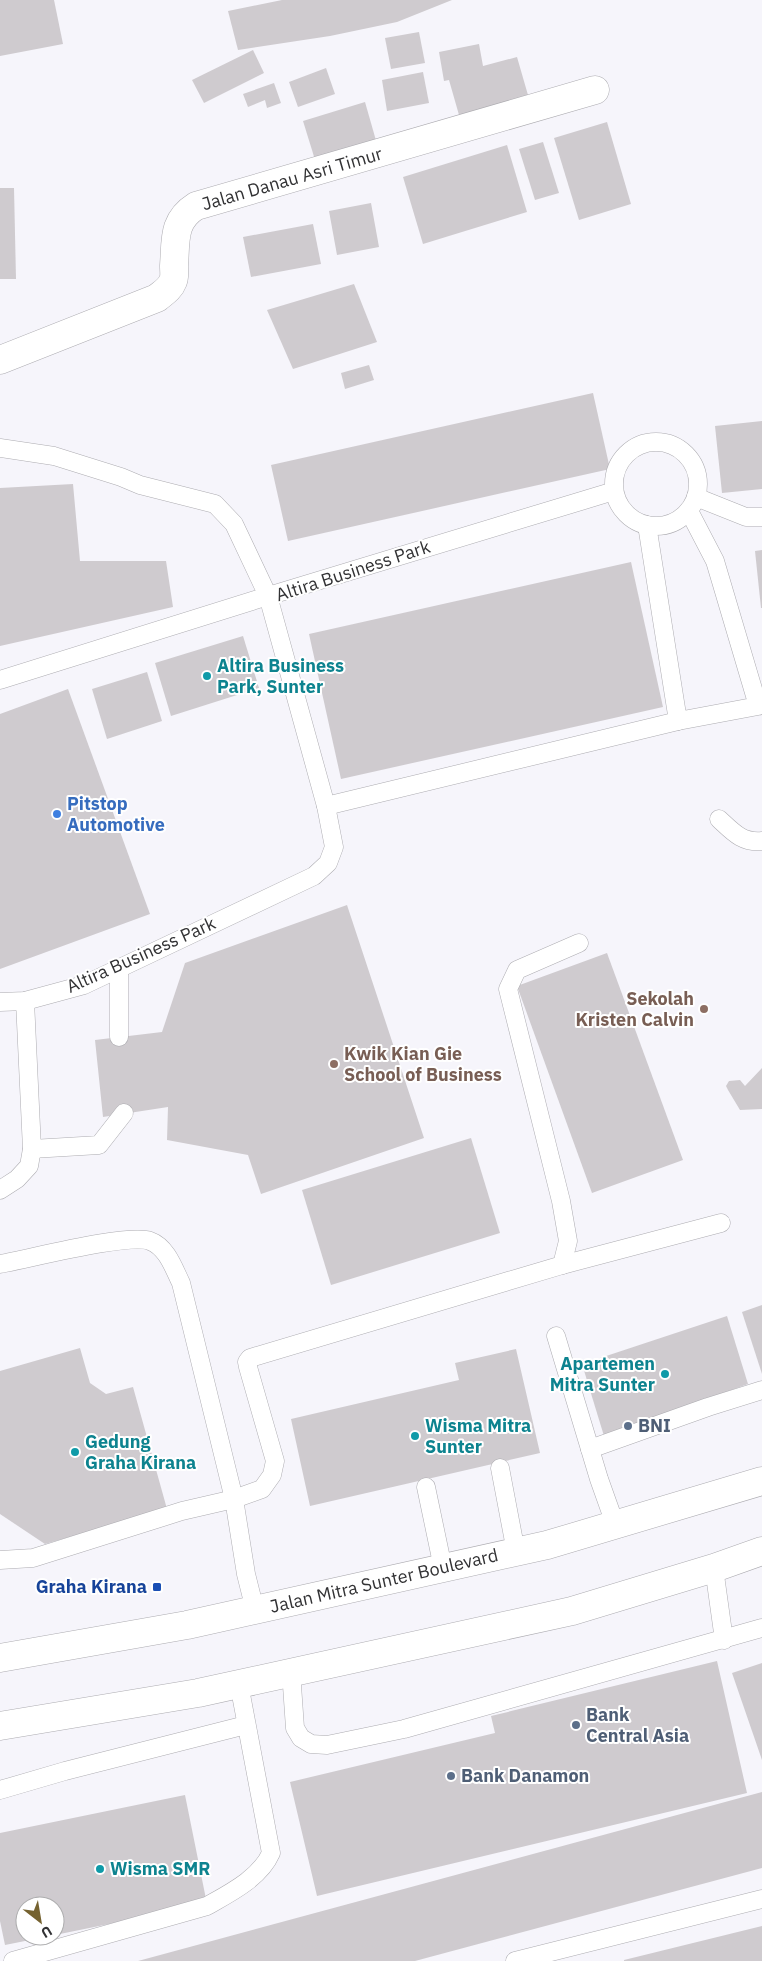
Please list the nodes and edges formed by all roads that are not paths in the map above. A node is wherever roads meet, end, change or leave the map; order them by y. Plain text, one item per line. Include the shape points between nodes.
1 (595, 90) dead end
2 (0, 360) edge
3 (0, 448) edge
4 (614, 491) junction
5 (693, 504) junction
6 (762, 517) edge
7 (646, 525) junction
8 (268, 596) junction
9 (0, 680) edge
10 (760, 706) edge
11 (678, 721) junction
12 (326, 806) junction
13 (719, 819) dead end
14 (762, 841) edge
15 (579, 943) dead end
16 (119, 969) junction
17 (25, 1001) junction
18 (0, 1002) edge
19 (119, 1038) dead end
20 (124, 1113) dead end
21 (32, 1149) junction
22 (0, 1190) edge
23 (721, 1223) dead end
24 (0, 1264) edge
25 (562, 1265) junction
26 (556, 1336) dead end
27 (762, 1390) edge
28 (590, 1449) junction
29 (500, 1468) dead end
30 (762, 1481) edge
31 (426, 1487) dead end
32 (234, 1499) junction
33 (615, 1524) junction
34 (762, 1551) edge
35 (516, 1552) junction
36 (0, 1560) edge
37 (443, 1568) junction
38 (714, 1568) junction
39 (256, 1610) junction
40 (762, 1628) edge
41 (724, 1640) junction
42 (0, 1658) edge
43 (291, 1671) junction
44 (239, 1684) junction
45 (246, 1725) junction
46 (0, 1726) edge
47 (0, 1790) edge
48 (762, 1899) edge
49 (13, 1961) edge
50 (515, 1961) edge

1 - 2 main road, Jalan Danau Asri Timur via 196,206 180,220 176,234 174,280 157,298
3 - 8 lane via 54,456 140,485 215,504 234,524
4 - 5 lane via 616,472 626,455 642,445 663,442 678,448 694,466 698,481
4 - 7 lane via 623,510
4 - 8 lane, Altira Business Park
5 - 6 lane
5 - 7 lane via 666,524
5 - 10 lane via 715,561
7 - 11 lane
8 - 9 lane
8 - 12 lane, Altira Business Park
10 - 11 lane
11 - 12 lane
12 - 16 lane, Altira Business Park via 334,847 328,863 314,876
13 - 14 lane via 738,837
15 - 25 lane via 517,970 508,989 561,1201 568,1241
16 - 17 lane, Altira Business Park via 84,985
16 - 19 lane
17 - 18 lane, Altira Business Park
17 - 21 lane
20 - 21 lane via 100,1145
21 - 22 lane via 29,1166
23 - 25 lane
24 - 32 lane via 125,1239 151,1241 167,1255 180,1283
25 - 32 lane via 250,1358 248,1367 275,1461 272,1475 262,1488
26 - 28 lane
27 - 28 lane
28 - 33 lane
29 - 35 lane
30 - 33 main road, Jalan Mitra Sunter Boulevard
31 - 37 lane
32 - 36 lane via 182,1511 33,1558
32 - 39 lane via 246,1574
33 - 35 main road, Jalan Mitra Sunter Boulevard
34 - 38 main road
35 - 37 main road, Jalan Mitra Sunter Boulevard
37 - 39 main road, Jalan Mitra Sunter Boulevard
38 - 41 lane
38 - 43 main road via 572,1611
39 - 42 main road, Jalan Mitra Sunter Boulevard
40 - 41 lane
41 - 43 lane via 404,1729 327,1745 311,1744 301,1738 295,1728
43 - 44 main road
44 - 45 lane
44 - 46 main road
45 - 47 lane
45 - 49 lane via 271,1853 266,1864 207,1906
48 - 50 lane

